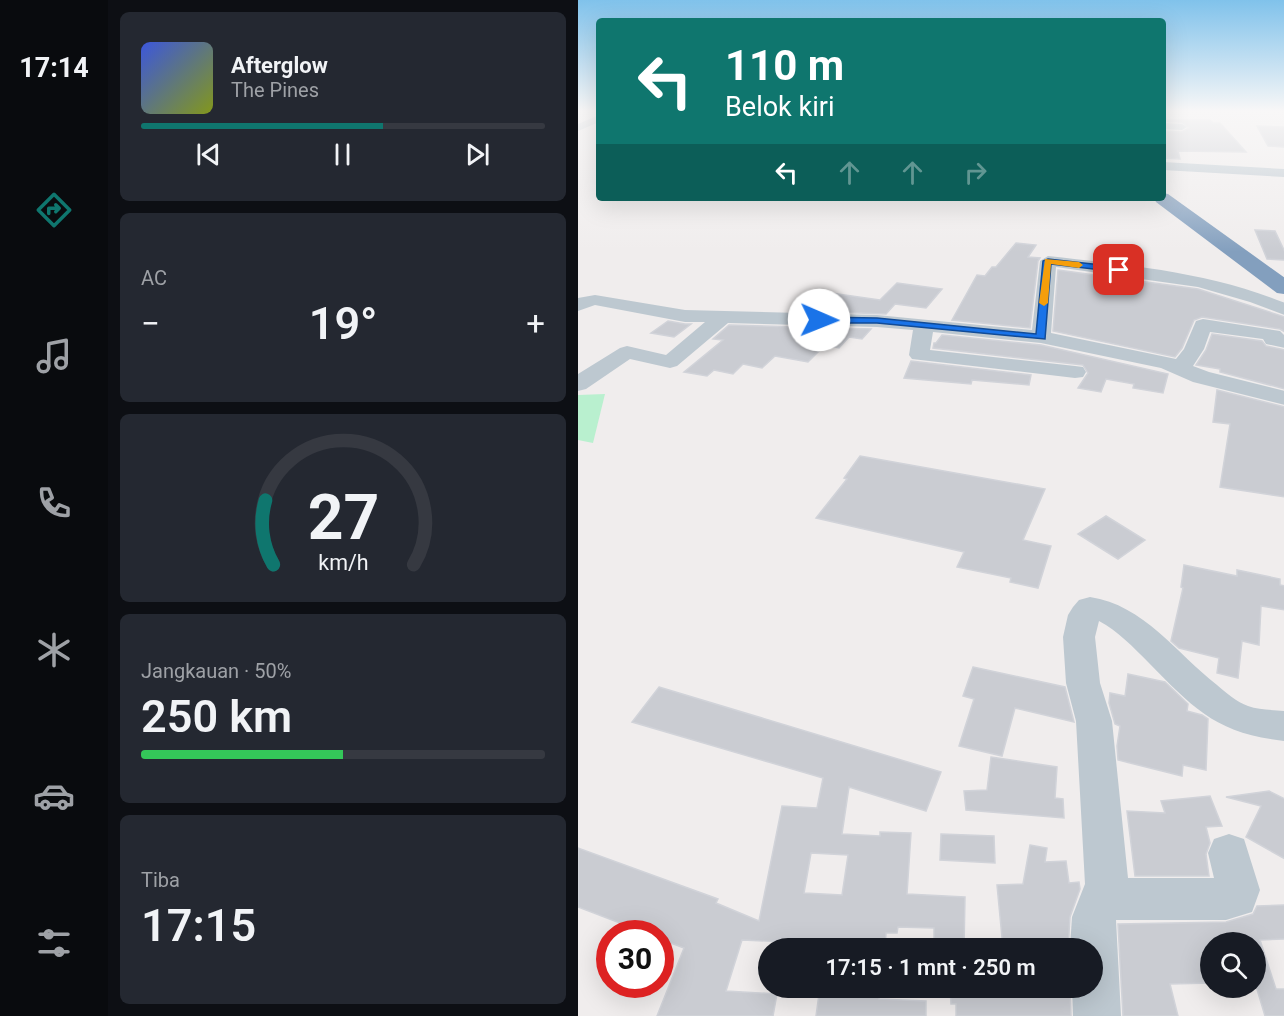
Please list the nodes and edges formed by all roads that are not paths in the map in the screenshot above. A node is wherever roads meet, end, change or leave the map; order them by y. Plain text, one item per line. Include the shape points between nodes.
1 (1166, 166) edge
2 (1284, 166) edge
3 (1270, 172) junction
4 (1284, 173) edge
5 (1166, 201) edge
6 (1284, 288) edge
7 (578, 305) edge
8 (1284, 310) edge
9 (722, 318) junction
10 (924, 325) junction
11 (1041, 337) junction
12 (1284, 342) edge
13 (1180, 369) junction
14 (1075, 372) dead end
15 (578, 384) edge
16 (1284, 398) edge
17 (1284, 726) edge
18 (1229, 853) dead end
19 (1100, 899) junction
20 (1097, 1016) edge

1 - 3 street
2 - 3 street via 1270,166
3 - 4 street
5 - 6 highway
7 - 9 street via 595,300 662,314
8 - 11 street via 1253,295 1190,279 1048,261
9 - 10 street
9 - 15 street via 670,362 627,352
10 - 11 street
10 - 14 street via 919,355
11 - 13 street
12 - 13 street via 1273,340 1273,335 1203,325 1194,349
13 - 16 street
17 - 19 street via 1251,723 1229,713 1163,658 1144,636 1101,608 1090,608 1084,615 1079,637 1083,683 1094,721 1107,885
18 - 19 street via 1237,897
19 - 20 street via 1092,946

